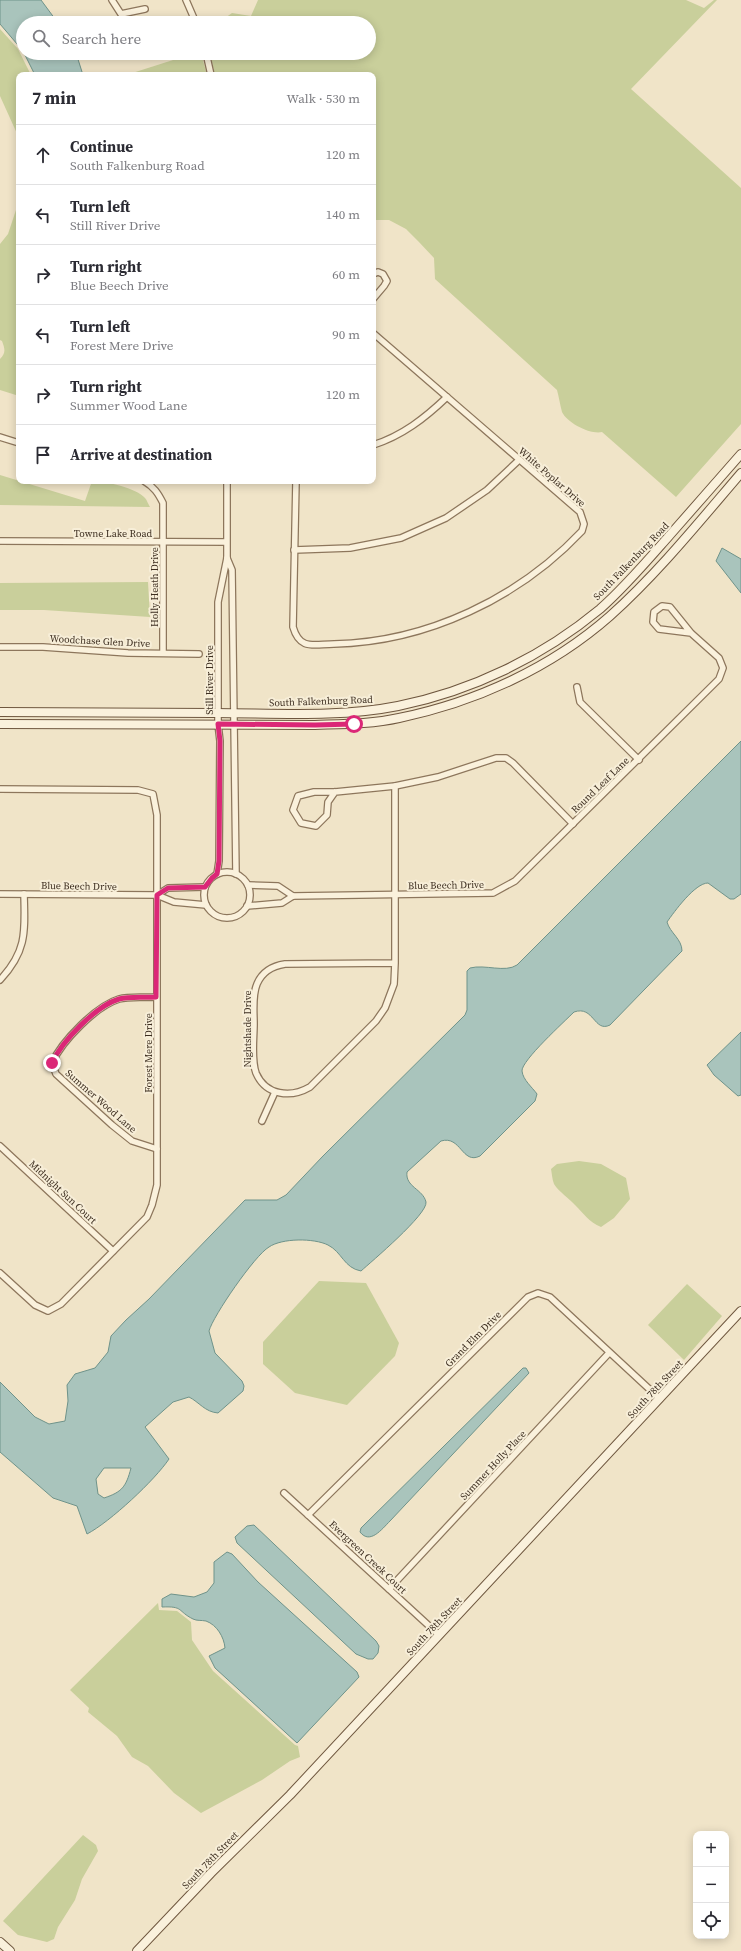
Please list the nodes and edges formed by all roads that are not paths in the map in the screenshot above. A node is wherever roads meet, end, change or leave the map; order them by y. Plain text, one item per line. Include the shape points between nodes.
1 (112, 0) edge
2 (186, 0) edge
3 (145, 9) dead end
4 (193, 16) edge
5 (208, 60) edge
6 (210, 72) edge
7 (376, 273) edge
8 (376, 295) edge
9 (376, 336) edge
10 (447, 397) junction
11 (0, 437) edge
12 (16, 442) edge
13 (376, 444) edge
14 (741, 454) edge
15 (519, 460) junction
16 (731, 466) junction
17 (741, 474) edge
18 (149, 484) edge
19 (227, 484) edge
20 (296, 484) edge
21 (0, 541) edge
22 (163, 542) junction
23 (226, 542) junction
24 (294, 550) junction
25 (227, 558) junction
26 (691, 633) junction
27 (0, 647) edge
28 (546, 647) junction
29 (163, 652) junction
30 (199, 654) dead end
31 (553, 657) junction
32 (577, 687) dead end
33 (0, 712) edge
34 (218, 713) junction
35 (235, 713) junction
36 (0, 724) edge
37 (218, 724) junction
38 (235, 725) junction
39 (639, 760) junction
40 (395, 786) junction
41 (0, 789) edge
42 (335, 792) junction
43 (573, 824) junction
44 (217, 874) junction
45 (236, 874) junction
46 (248, 885) junction
47 (205, 887) junction
48 (0, 894) edge
49 (24, 894) junction
50 (157, 895) junction
51 (394, 895) junction
52 (293, 896) junction
53 (206, 905) junction
54 (247, 906) junction
55 (395, 963) junction
56 (0, 980) edge
57 (156, 997) junction
58 (275, 1092) junction
59 (262, 1121) dead end
60 (0, 1146) edge
61 (157, 1149) junction
62 (113, 1251) junction
63 (0, 1273) edge
64 (741, 1311) edge
65 (610, 1353) junction
66 (660, 1399) junction
67 (284, 1493) dead end
68 (308, 1515) junction
69 (389, 1589) junction
70 (439, 1635) junction
71 (0, 1942) edge
72 (10, 1951) edge
73 (137, 1951) edge

1 - 3 street via 121,14
2 - 4 street
5 - 6 street
7 - 8 street via 384,274 387,281
9 - 10 street, White Poplar Drive
10 - 13 street via 411,428
10 - 15 street, White Poplar Drive
11 - 12 street
14 - 16 street, South Falkenburg Road
15 - 24 street via 487,490 446,518 400,538 350,548
15 - 24 street, White Poplar Drive via 580,512 584,524 582,531 542,568 515,587 460,616 432,627 392,637 346,644 305,644 296,638 293,627
16 - 17 street
16 - 28 street, South Falkenburg Road via 601,608
17 - 31 street via 640,587 581,639
18 - 22 street, Holly Heath Drive via 163,503
19 - 23 street, Still River Drive
20 - 24 street, White Poplar Drive
21 - 22 street, Towne Lake Road
22 - 23 street, Towne Lake Road
22 - 29 street, Holly Heath Drive
23 - 25 street, Still River Drive
25 - 34 street, Still River Drive via 218,602
25 - 35 street, Still River Drive via 232,570
26 - 26 street, Round Leaf Lane via 670,607 662,606 654,612 653,622 659,629
26 - 39 street, Round Leaf Lane via 719,658 723,668 719,679
27 - 29 street, Woodchase Glen Drive via 43,647 128,653
28 - 31 street
28 - 35 street, South Falkenburg Road via 492,676 463,688 398,706 353,712
29 - 30 street, Woodchase Glen Drive
31 - 38 street via 467,700 399,718 354,724
32 - 39 street via 580,702
33 - 34 street, South Falkenburg Road
34 - 35 street, South Falkenburg Road
34 - 37 street, Still River Drive
35 - 38 street, Still River Drive
36 - 37 street
37 - 38 street
37 - 44 street, Still River Drive via 220,748
38 - 45 street, Still River Drive
39 - 43 street, Round Leaf Lane
40 - 42 street, Round Leaf Lane
40 - 43 street, Round Leaf Lane via 438,777 496,758 506,758 514,763
40 - 51 street
41 - 50 street, Forest Mere Drive via 138,790 153,794 157,815
42 - 42 street, Round Leaf Lane via 328,802 327,815 316,826 301,823 293,810 298,796 314,792
43 - 51 street, Blue Beech Drive via 515,882 493,893
44 - 45 street
44 - 47 street
45 - 46 street
46 - 52 street via 278,886
46 - 54 street via 250,900
47 - 50 street, Blue Beech Drive via 168,888
47 - 53 street
48 - 49 street, Blue Beech Drive
49 - 50 street, Blue Beech Drive
49 - 56 street via 25,928 22,948 15,962
50 - 53 street, Blue Beech Drive via 174,902
50 - 57 street, Forest Mere Drive
51 - 52 street, Blue Beech Drive
51 - 55 street
52 - 54 street, Blue Beech Drive via 282,903
53 - 54 street via 210,911 223,918 237,916
55 - 58 street via 394,984 385,1008 376,1021 310,1087 291,1094
55 - 58 street, Nightshade Drive via 285,964 269,969 263,974 254,993 254,1064 261,1080
57 - 61 street, Forest Mere Drive
57 - 61 street, Summer Wood Lane via 119,999 97,1010 57,1051 52,1063 56,1074 112,1125 132,1141
58 - 59 street
60 - 62 street, Midnight Sun Court
61 - 62 street, Forest Mere Drive via 157,1185 147,1217
62 - 63 street, Forest Mere Drive via 60,1304 48,1310 34,1305
64 - 66 street, South 78th Street
65 - 66 street, Grand Elm Drive
65 - 68 street, Grand Elm Drive via 550,1297 538,1293 528,1297
65 - 69 street, Summer Holly Place
66 - 70 street, South 78th Street
67 - 68 street, Evergreen Creek Court
68 - 69 street, Evergreen Creek Court
69 - 70 street, Evergreen Creek Court
70 - 73 street, South 78th Street via 290,1795
71 - 72 street

